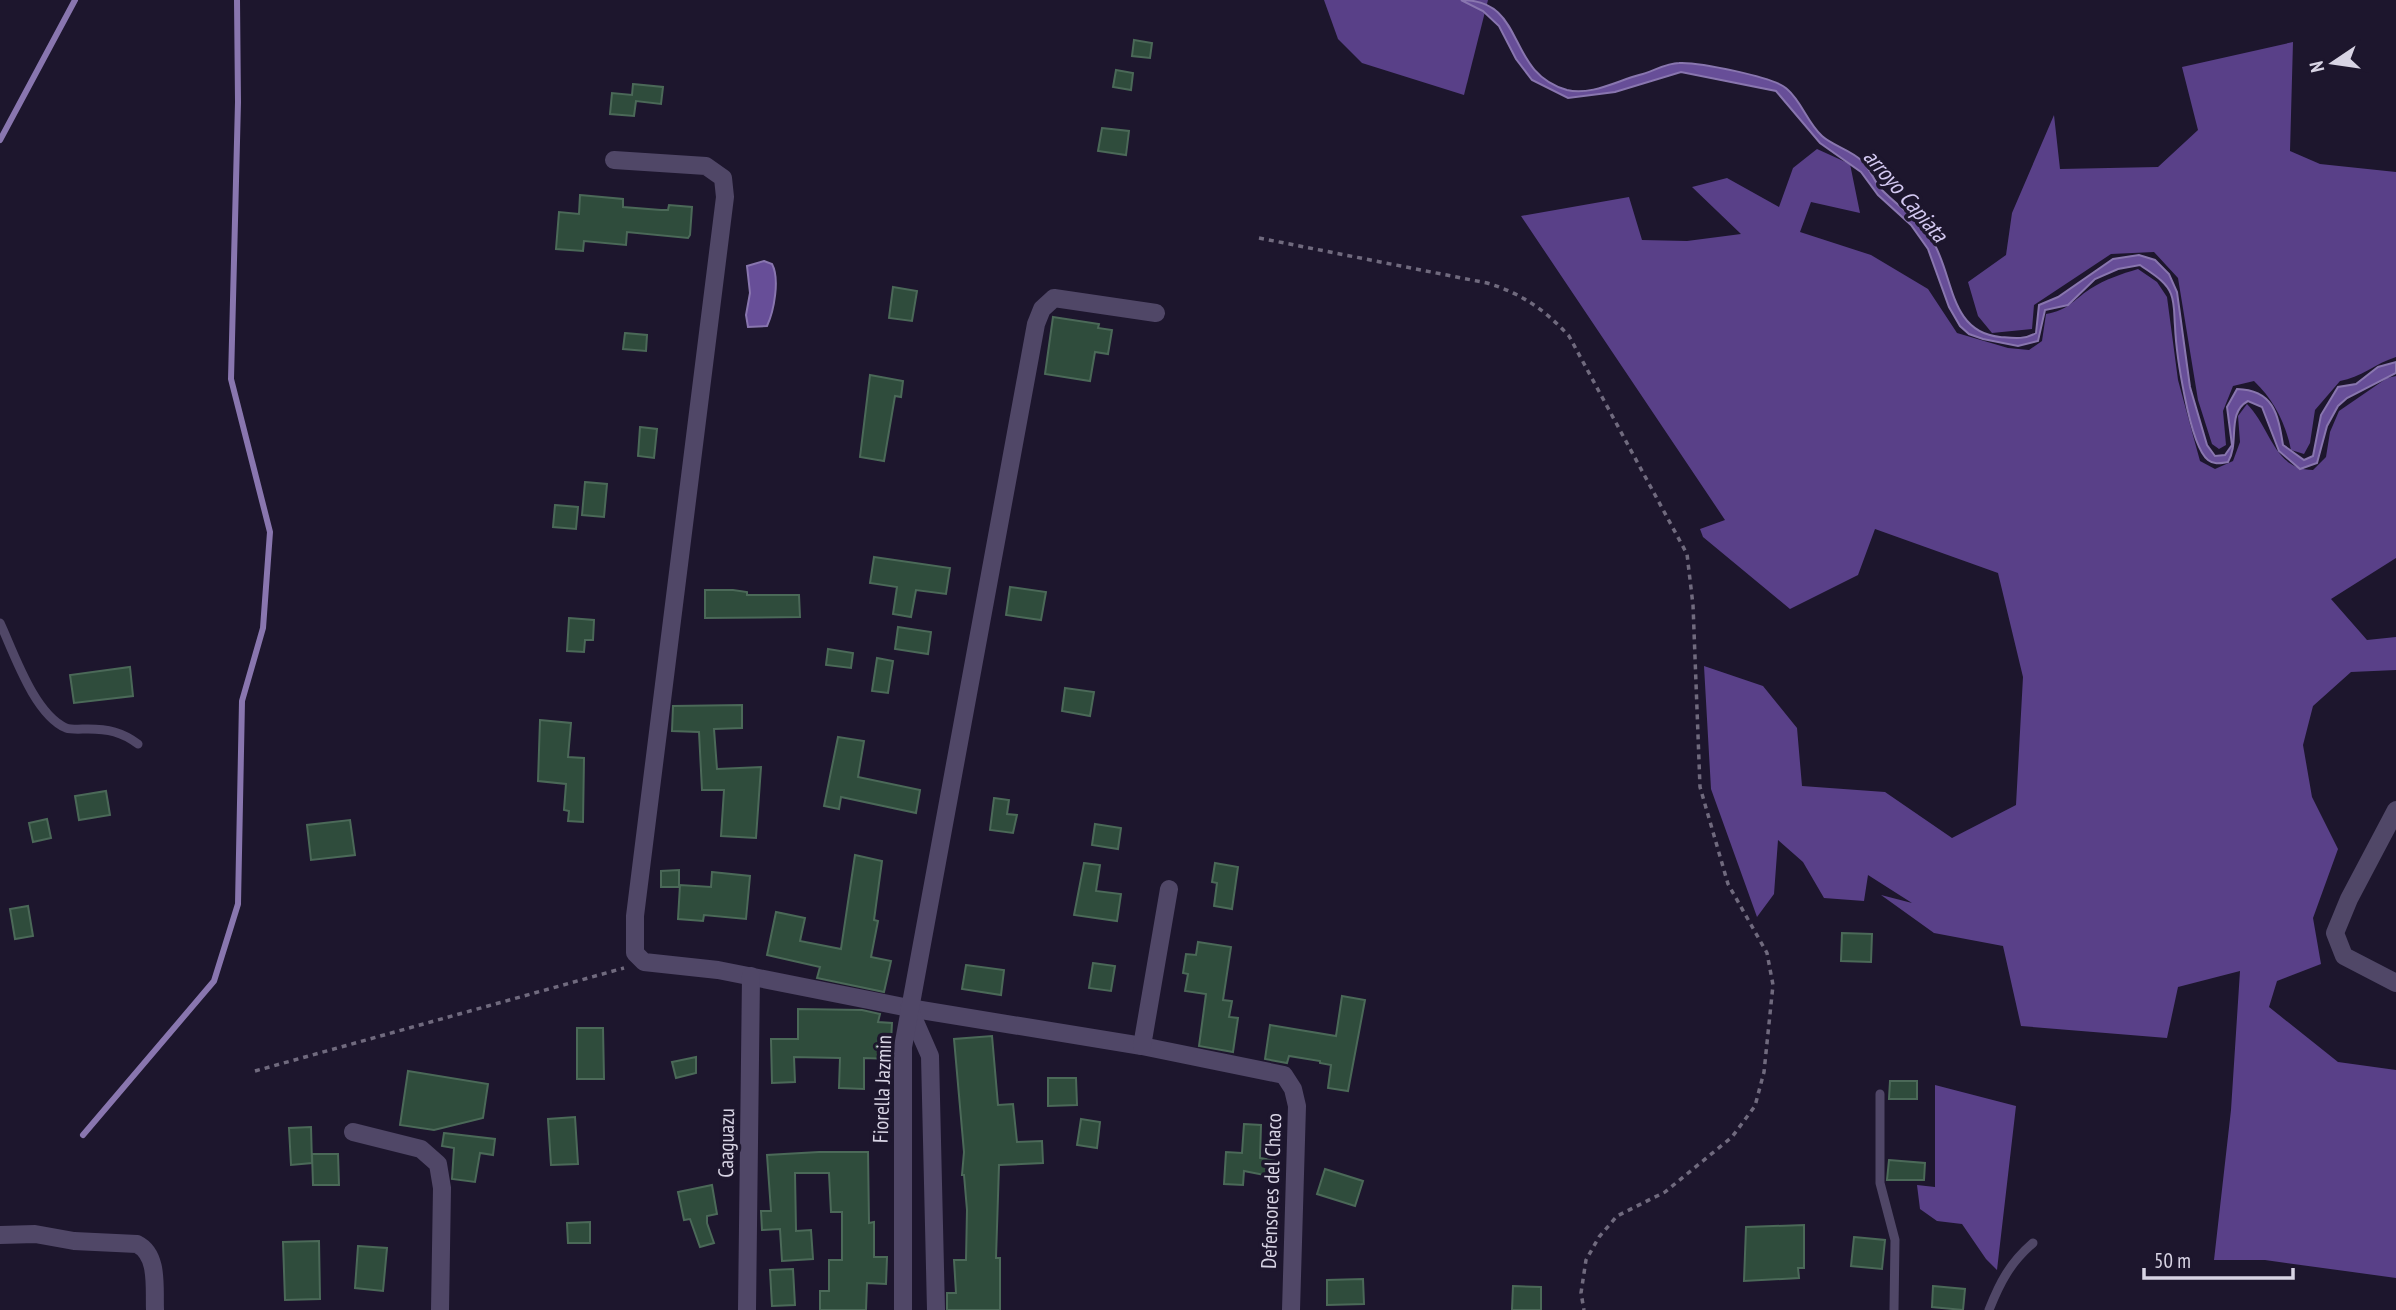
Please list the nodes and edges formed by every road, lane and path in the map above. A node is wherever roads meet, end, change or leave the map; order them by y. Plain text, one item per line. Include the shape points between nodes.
1 (614, 160) dead end
2 (1259, 238) dead end
3 (1156, 313) dead end
4 (0, 623) edge
5 (138, 744) dead end
6 (2396, 810) edge
7 (1168, 889) dead end
8 (644, 962) junction
9 (751, 976) junction
10 (2396, 983) edge
11 (909, 1008) junction
12 (1142, 1046) junction
13 (255, 1071) dead end
14 (1880, 1094) dead end
15 (353, 1132) dead end
16 (0, 1235) edge
17 (2033, 1243) dead end
18 (155, 1310) edge
19 (440, 1310) edge
20 (747, 1310) edge
21 (903, 1310) edge
22 (936, 1310) edge
23 (1291, 1310) edge
24 (1584, 1310) edge
25 (1894, 1310) edge
26 (1989, 1310) edge

1 - 8 street via 706,166 723,178 725,197 635,916 635,953
2 - 24 path via 1487,282 1514,291 1550,316 1569,336 1687,554 1700,787 1728,884 1767,953 1773,985 1764,1072 1755,1105 1732,1137 1665,1192 1617,1216 1599,1237 1586,1260 1581,1293
3 - 11 street via 1054,298 1039,317
4 - 5 lane via 38,702 52,717 67,729 105,729
6 - 10 street via 2335,933 2344,956
7 - 12 street
8 - 9 street
8 - 13 path
9 - 11 street
9 - 20 street, Caaguazu
11 - 12 street
11 - 21 street, Fiorella Jazmin via 902,1053
11 - 22 street, Fiorella Jazmin via 930,1056
12 - 23 street, Defensores del Chaco via 1284,1075 1293,1089 1297,1106
14 - 25 lane via 1880,1183 1895,1240
15 - 19 street via 421,1149 438,1164 442,1188
16 - 18 street via 137,1244 147,1249 152,1259
17 - 26 lane via 2014,1259

